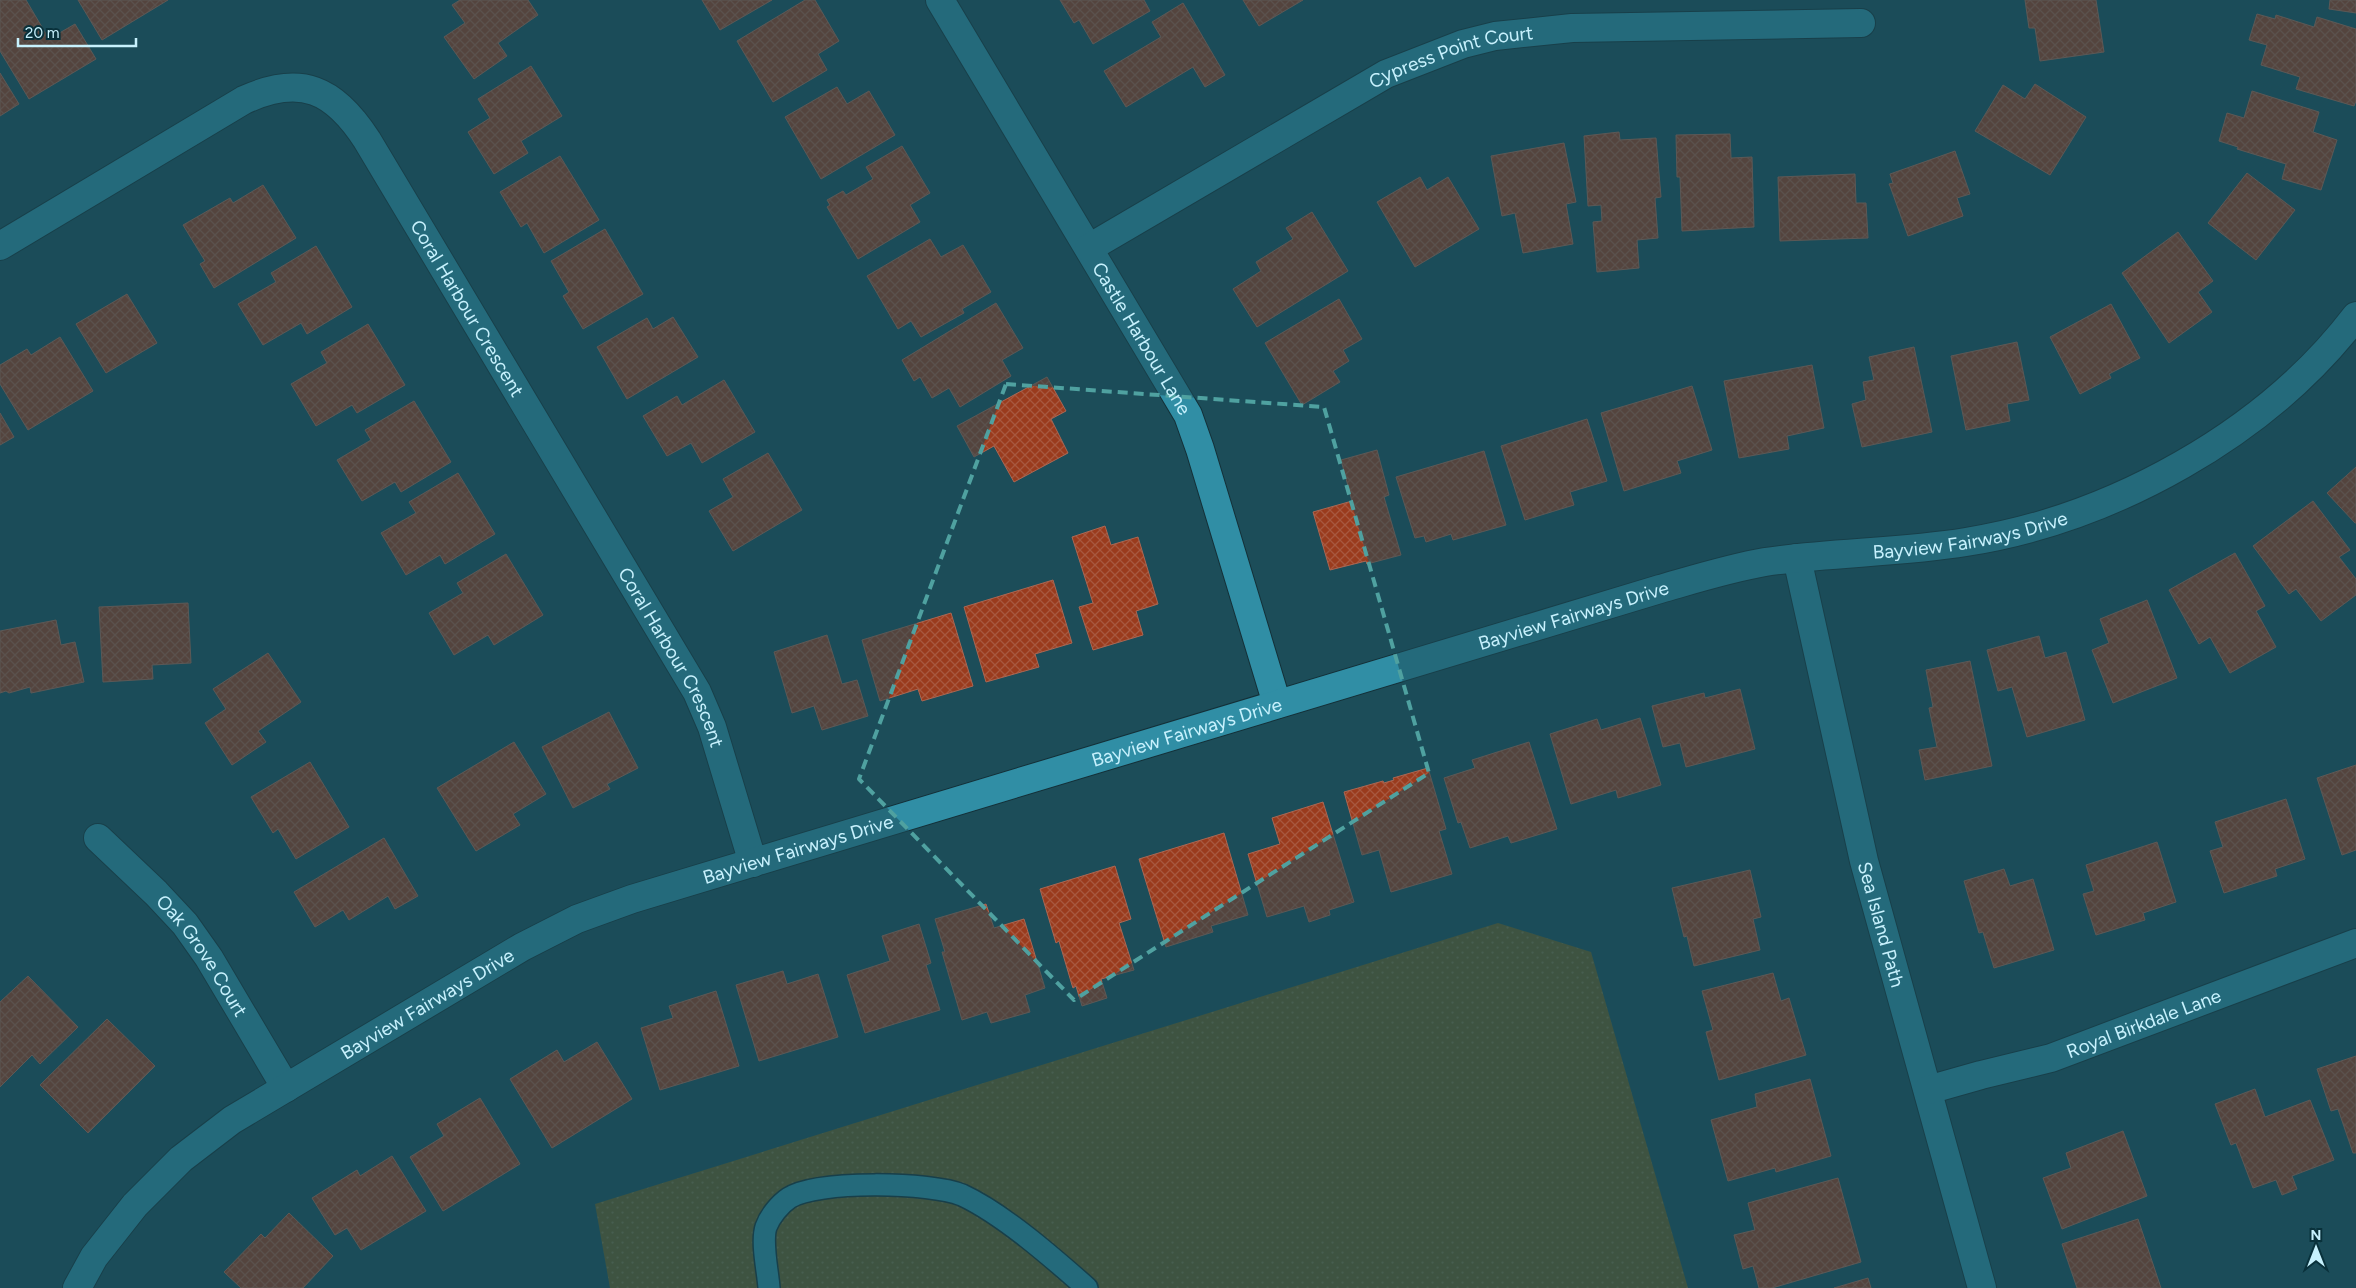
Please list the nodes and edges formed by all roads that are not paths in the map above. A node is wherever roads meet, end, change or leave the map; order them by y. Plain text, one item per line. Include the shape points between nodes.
1 (940, 0) edge
2 (1861, 23) dead end
3 (0, 246) edge
4 (1089, 248) junction
5 (2356, 316) edge
6 (1798, 558) junction
7 (1277, 704) junction
8 (98, 838) dead end
9 (753, 862) junction
10 (2356, 943) edge
11 (286, 1088) junction
12 (1928, 1090) junction
13 (77, 1288) edge
14 (769, 1288) edge
15 (1087, 1288) edge
16 (1982, 1288) edge

1 - 4 street, Castle Harbour Lane
2 - 4 street, Cypress Point Court via 1572,28 1511,34 1463,44 1386,74
3 - 9 street, Coral Harbour Crescent via 250,97 284,87 311,89 332,99 367,140 697,692 712,726
4 - 7 street, Castle Harbour Lane via 1188,415
5 - 6 street, Bayview Fairways Drive via 2306,372 2251,419 2197,456 2131,491 2066,518 2007,534 1909,549
6 - 7 street, Bayview Fairways Drive via 1730,570 1660,589
6 - 12 street, Sea Island Path via 1864,861
7 - 9 street, Bayview Fairways Drive
8 - 11 street, Oak Grove Court via 185,924 209,958
9 - 11 street, Bayview Fairways Drive via 632,899 578,919 522,946
10 - 12 street, Royal Birkdale Lane via 2052,1058
11 - 13 street, Bayview Fairways Drive via 232,1120 181,1159 135,1205 94,1257
12 - 16 street, Sea Island Path
14 - 15 lane via 766,1228 776,1210 790,1197 833,1188 906,1185 961,1194 982,1206

